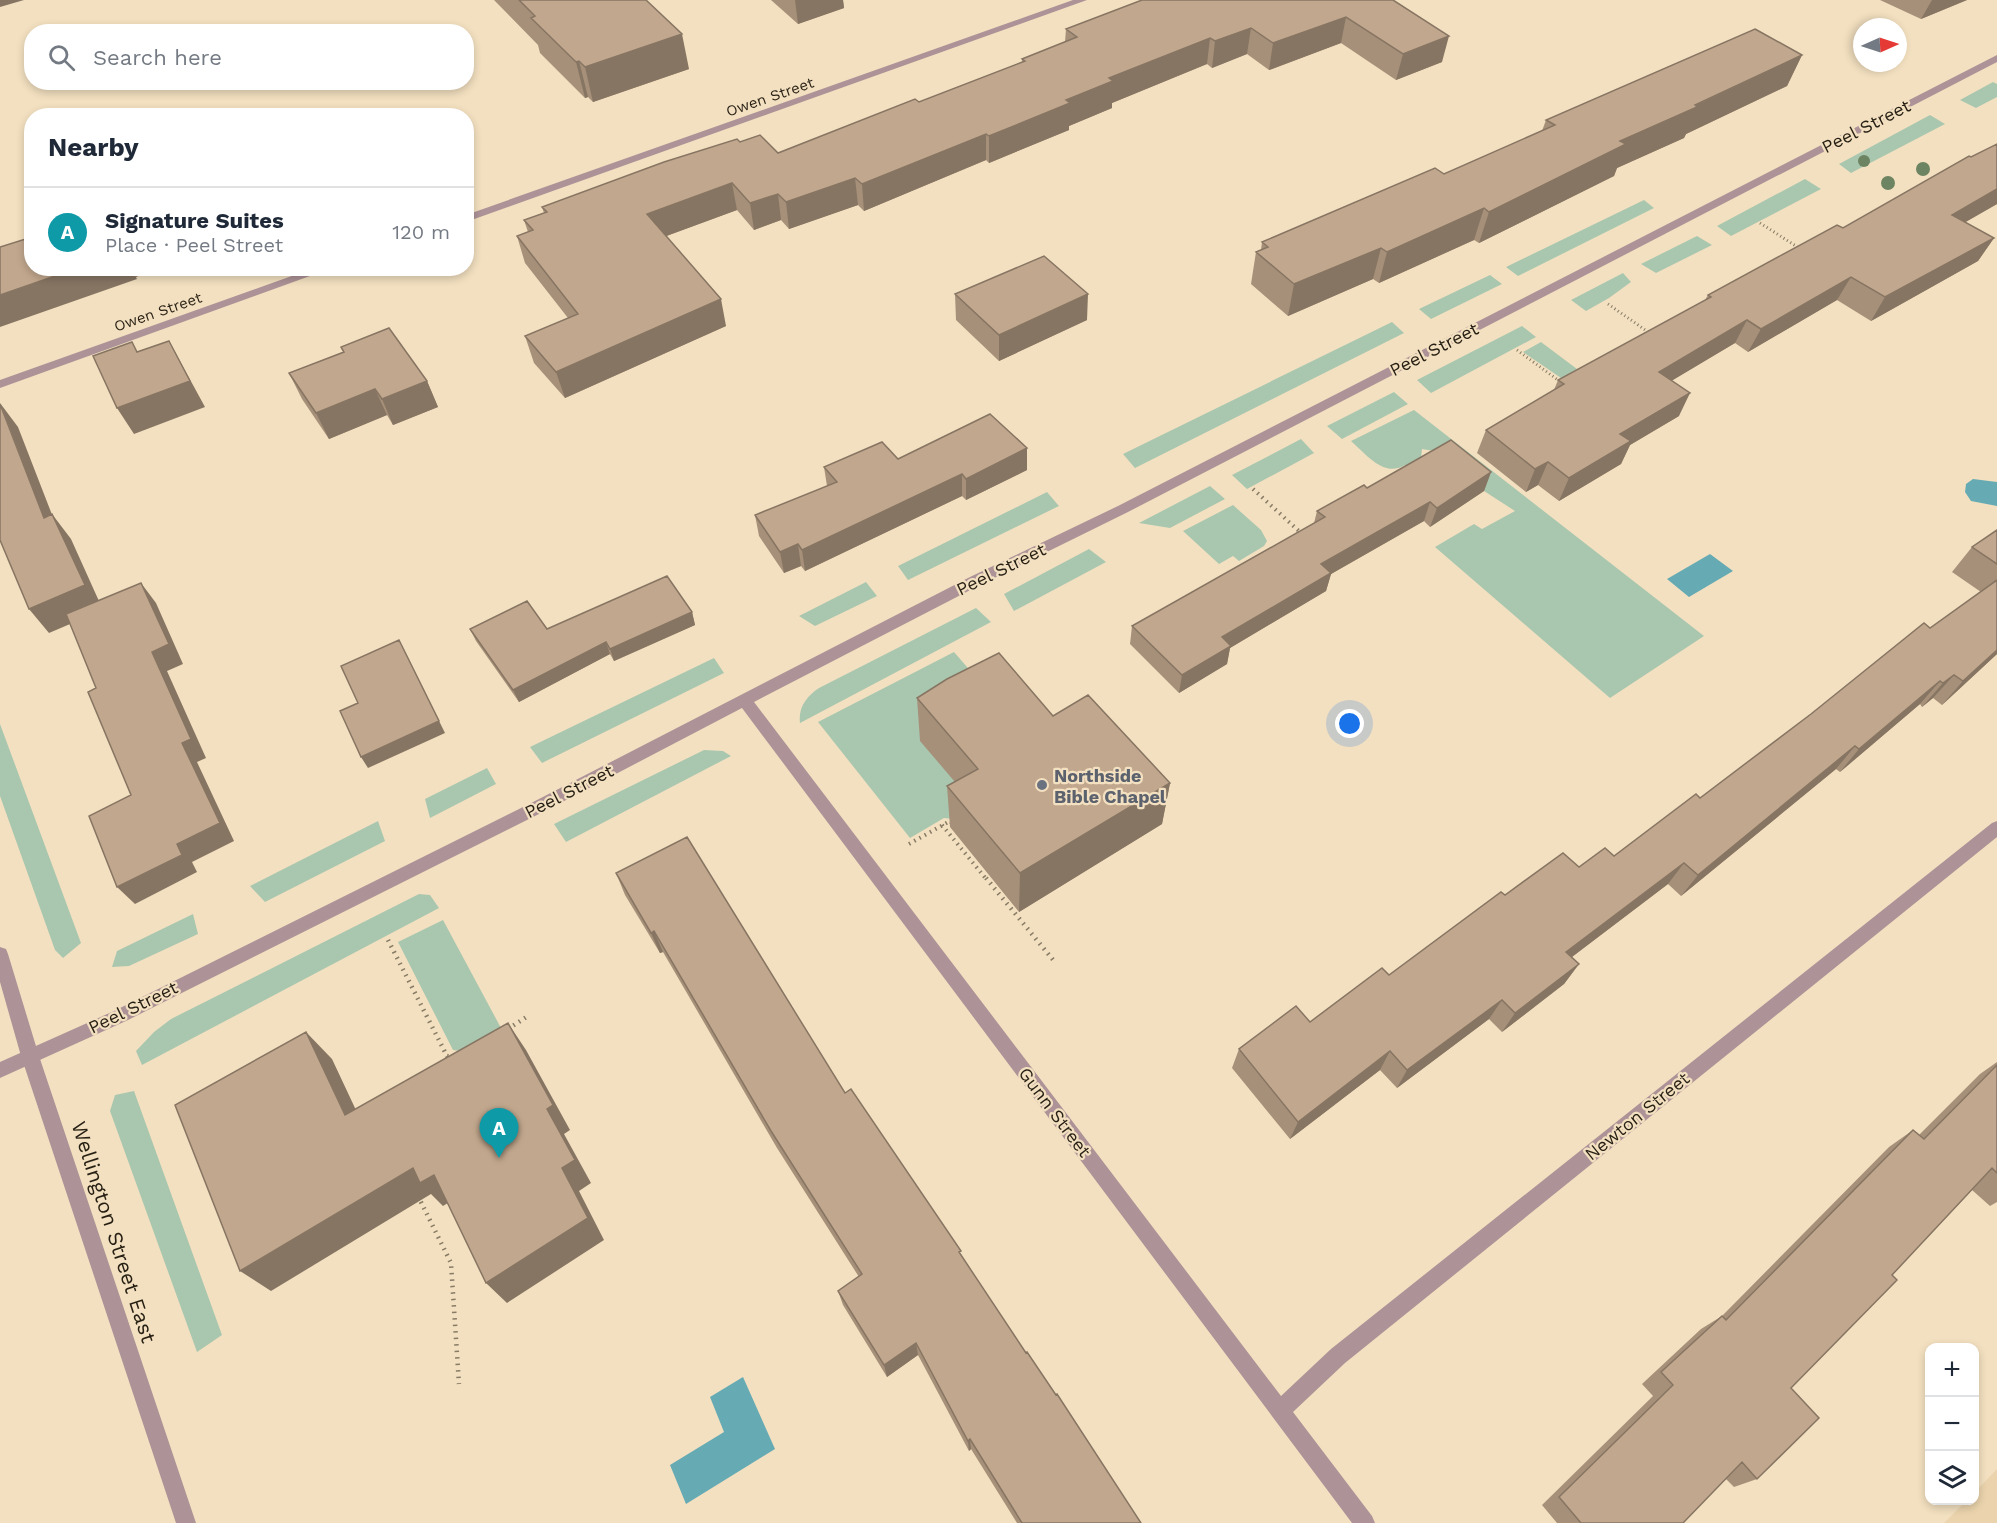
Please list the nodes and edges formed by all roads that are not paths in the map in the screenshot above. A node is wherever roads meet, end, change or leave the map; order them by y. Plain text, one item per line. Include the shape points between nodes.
1 (1082, 0) edge
2 (1997, 58) edge
3 (474, 216) edge
4 (304, 276) edge
5 (0, 384) edge
6 (745, 701) junction
7 (1997, 828) edge
8 (0, 954) edge
9 (30, 1056) junction
10 (0, 1070) edge
11 (1281, 1410) junction
12 (186, 1523) edge
13 (1365, 1523) edge

1 - 3 street, Owen Street
2 - 6 street, Peel Street
4 - 5 street, Owen Street
6 - 9 street, Peel Street via 120,1016
6 - 11 street, Gunn Street
7 - 11 street, Newton Street via 1338,1356
8 - 9 street, Wellington Street East
9 - 10 street, Peel Street
9 - 12 street, Wellington Street East
11 - 13 street, Gunn Street

